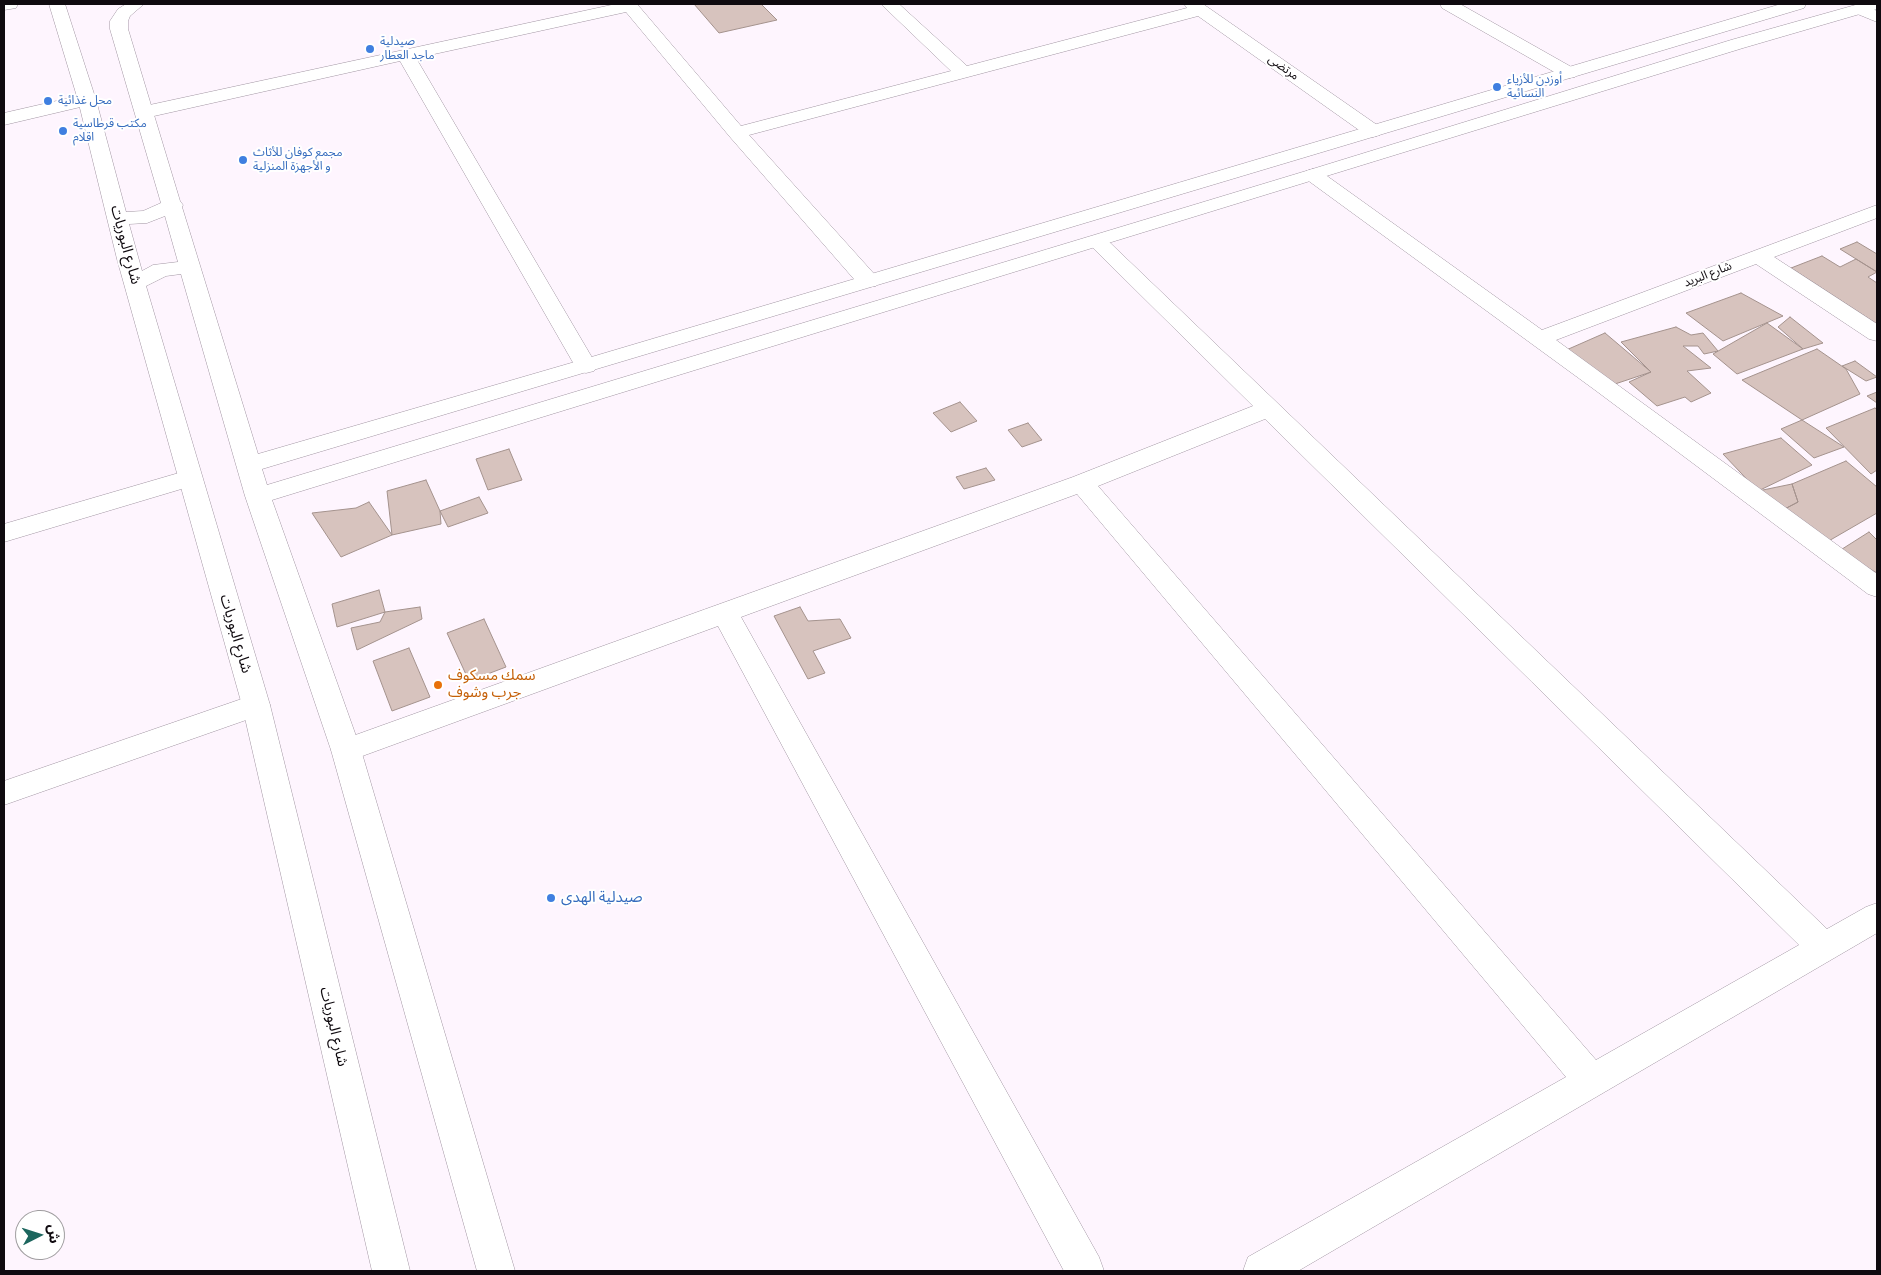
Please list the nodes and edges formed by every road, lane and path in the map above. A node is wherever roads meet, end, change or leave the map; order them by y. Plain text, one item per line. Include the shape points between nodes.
1 (10, 4) edge
2 (57, 4) edge
3 (136, 4) edge
4 (889, 4) edge
5 (1448, 4) edge
6 (1798, 4) edge
7 (4, 5) edge
8 (628, 5) edge
9 (1197, 7) edge
10 (1872, 10) edge
11 (1707, 29) junction
12 (1737, 44) junction
13 (1644, 49) junction
14 (405, 55) junction
15 (1672, 64) junction
16 (964, 73) junction
17 (1569, 73) junction
18 (87, 100) junction
19 (145, 112) junction
20 (4, 118) edge
21 (1374, 131) junction
22 (737, 134) junction
23 (1313, 175) junction
24 (173, 206) junction
25 (1877, 212) edge
26 (118, 219) junction
27 (1097, 241) junction
28 (1758, 256) junction
29 (190, 267) junction
30 (868, 281) junction
31 (135, 283) junction
32 (1877, 334) edge
33 (1538, 339) junction
34 (586, 366) junction
35 (1270, 408) junction
36 (250, 464) junction
37 (189, 478) junction
38 (1082, 483) junction
39 (258, 496) junction
40 (4, 533) edge
41 (1877, 587) edge
42 (724, 612) junction
43 (256, 705) junction
44 (346, 750) junction
45 (4, 793) edge
46 (1877, 917) edge
47 (1824, 948) junction
48 (1592, 1081) junction
49 (391, 1271) edge
50 (496, 1271) edge
51 (1085, 1271) edge
52 (1262, 1271) edge

1 - 7 street
2 - 18 street, شارع البوريات
3 - 19 street via 119,21
4 - 16 street
5 - 17 street
6 - 11 street
8 - 14 street
8 - 22 street
9 - 16 street
9 - 21 street, مرتضى
10 - 12 street
11 - 12 street via 1715,36
11 - 13 street
12 - 15 street
13 - 15 street
13 - 17 street
14 - 19 street
14 - 34 street
15 - 23 street
16 - 22 street
17 - 21 street
18 - 20 street
18 - 26 street, شارع البوريات
19 - 24 street
21 - 30 street
22 - 30 street
23 - 27 street
23 - 33 street
24 - 26 street via 147,217
24 - 29 street
25 - 28 street, شارع البريد
26 - 31 street, شارع البوريات
27 - 35 street
27 - 39 street
28 - 32 street
28 - 33 street, شارع البريد
29 - 31 street via 161,270
29 - 36 street
30 - 34 street
31 - 37 street, شارع البوريات
33 - 41 street
34 - 36 street
35 - 38 street
35 - 47 street
36 - 39 street
37 - 40 street
37 - 43 street, شارع البوريات
38 - 42 street
38 - 48 street
39 - 44 street
42 - 44 street
42 - 51 street
43 - 45 street
43 - 49 street, شارع البوريات
44 - 50 street
46 - 47 street
47 - 48 street
48 - 52 street

